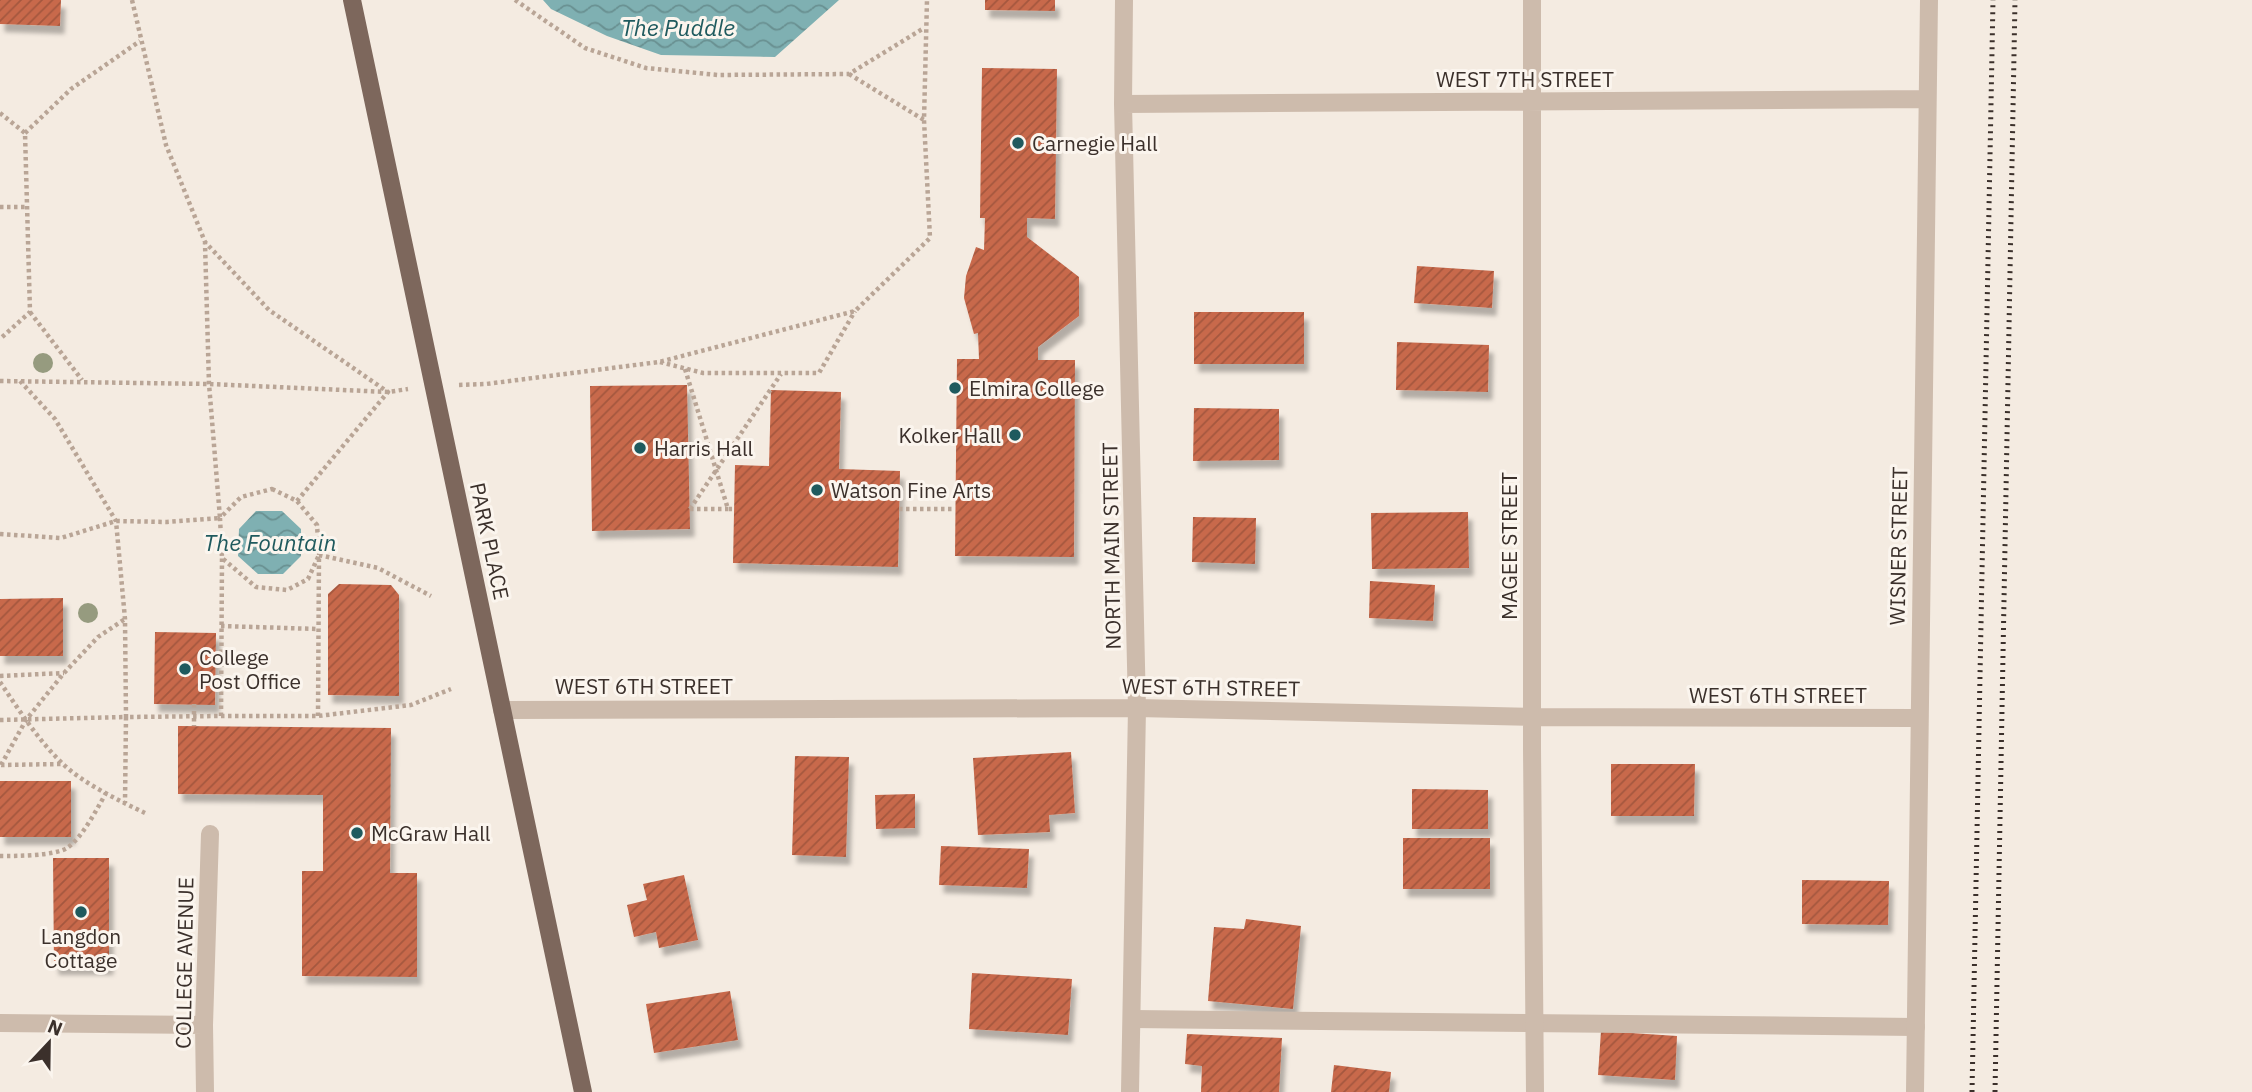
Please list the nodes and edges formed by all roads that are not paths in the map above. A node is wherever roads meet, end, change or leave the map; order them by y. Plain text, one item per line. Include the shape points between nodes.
1 (352, 0) edge
2 (1124, 0) edge
3 (1532, 0) edge
4 (1929, 0) edge
5 (1927, 99) junction
6 (1531, 101) junction
7 (1123, 104) junction
8 (1137, 708) junction
9 (502, 709) junction
10 (1532, 718) junction
11 (1919, 718) junction
12 (210, 834) dead end
13 (1132, 1019) junction
14 (1535, 1022) junction
15 (0, 1023) edge
16 (204, 1025) junction
17 (1916, 1027) junction
18 (205, 1092) edge
19 (583, 1092) edge
20 (1130, 1092) edge
21 (1535, 1092) edge
22 (1915, 1092) edge

1 - 9 main road, PARK PLACE
2 - 7 street, NORTH MAIN STREET
3 - 6 street, MAGEE STREET
4 - 5 street, WISNER STREET
5 - 6 street, WEST 7TH STREET
5 - 11 street, WISNER STREET
6 - 7 street, WEST 7TH STREET
6 - 10 street, MAGEE STREET
7 - 8 street, NORTH MAIN STREET
8 - 9 street, WEST 6TH STREET
8 - 10 street, WEST 6TH STREET
8 - 13 street, NORTH MAIN STREET
9 - 19 main road, PARK PLACE
10 - 11 street, WEST 6TH STREET
10 - 14 street, MAGEE STREET
11 - 17 street, WISNER STREET
12 - 16 street, COLLEGE AVENUE
13 - 14 street
13 - 20 street, NORTH MAIN STREET
14 - 17 street
14 - 21 street, MAGEE STREET
15 - 16 street
16 - 18 street, COLLEGE AVENUE
17 - 22 street, WISNER STREET

